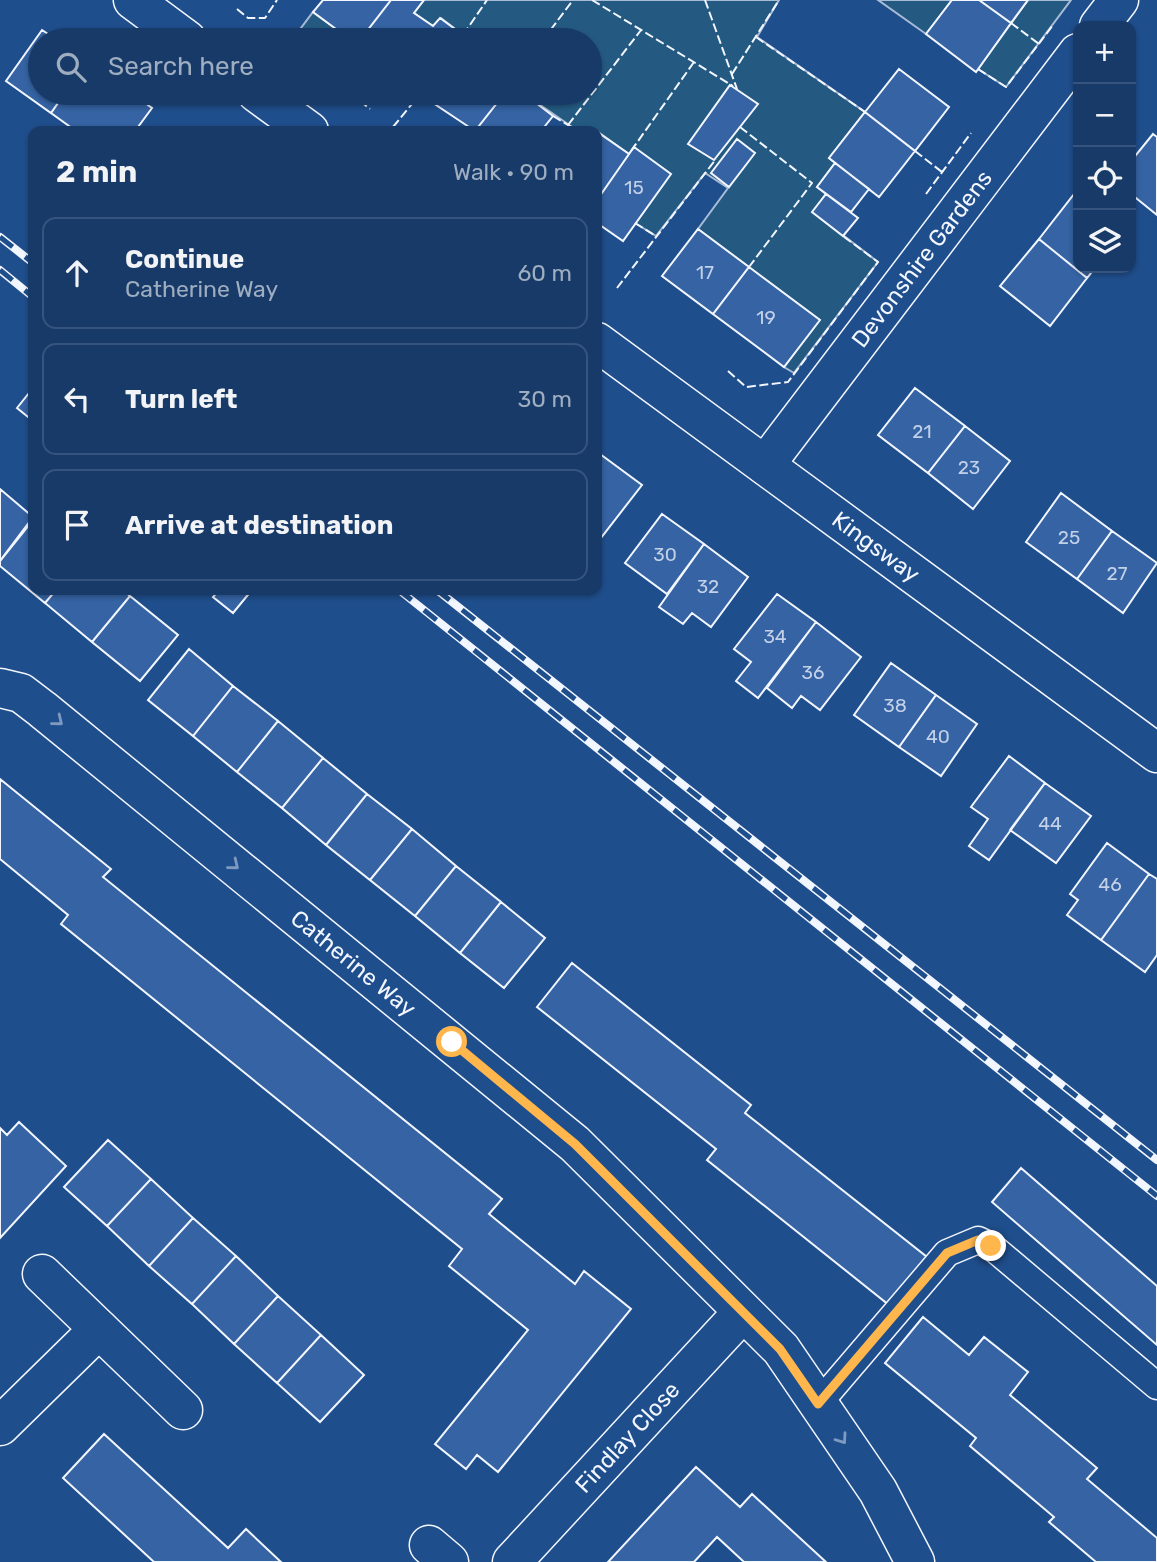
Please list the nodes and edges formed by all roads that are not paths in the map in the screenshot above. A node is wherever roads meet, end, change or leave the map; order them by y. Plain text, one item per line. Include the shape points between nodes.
1 (133, 0) edge
2 (1119, 0) edge
3 (1102, 21) edge
4 (171, 28) edge
5 (1073, 60) edge
6 (273, 105) edge
7 (302, 126) edge
8 (602, 346) edge
9 (765, 465) junction
10 (0, 688) edge
11 (1157, 752) edge
12 (42, 1274) dead end
13 (742, 1313) junction
14 (99, 1329) junction
15 (1157, 1386) edge
16 (818, 1404) junction
17 (184, 1410) dead end
18 (0, 1426) edge
19 (512, 1562) edge
20 (915, 1562) edge

1 - 4 street
2 - 3 street
5 - 9 street, Devonshire Gardens
6 - 7 street
8 - 9 street, Kingsway
9 - 11 street, Kingsway
10 -> 13 street, Catherine Way via 21,693 42,709 575,1144
12 - 14 street
13 - 16 street, Catherine Way via 780,1349
13 - 19 street, Findlay Close
14 - 17 street
14 - 18 street
15 - 16 lane via 991,1246 978,1240 947,1253
16 -> 20 street, Catherine Way via 878,1491

